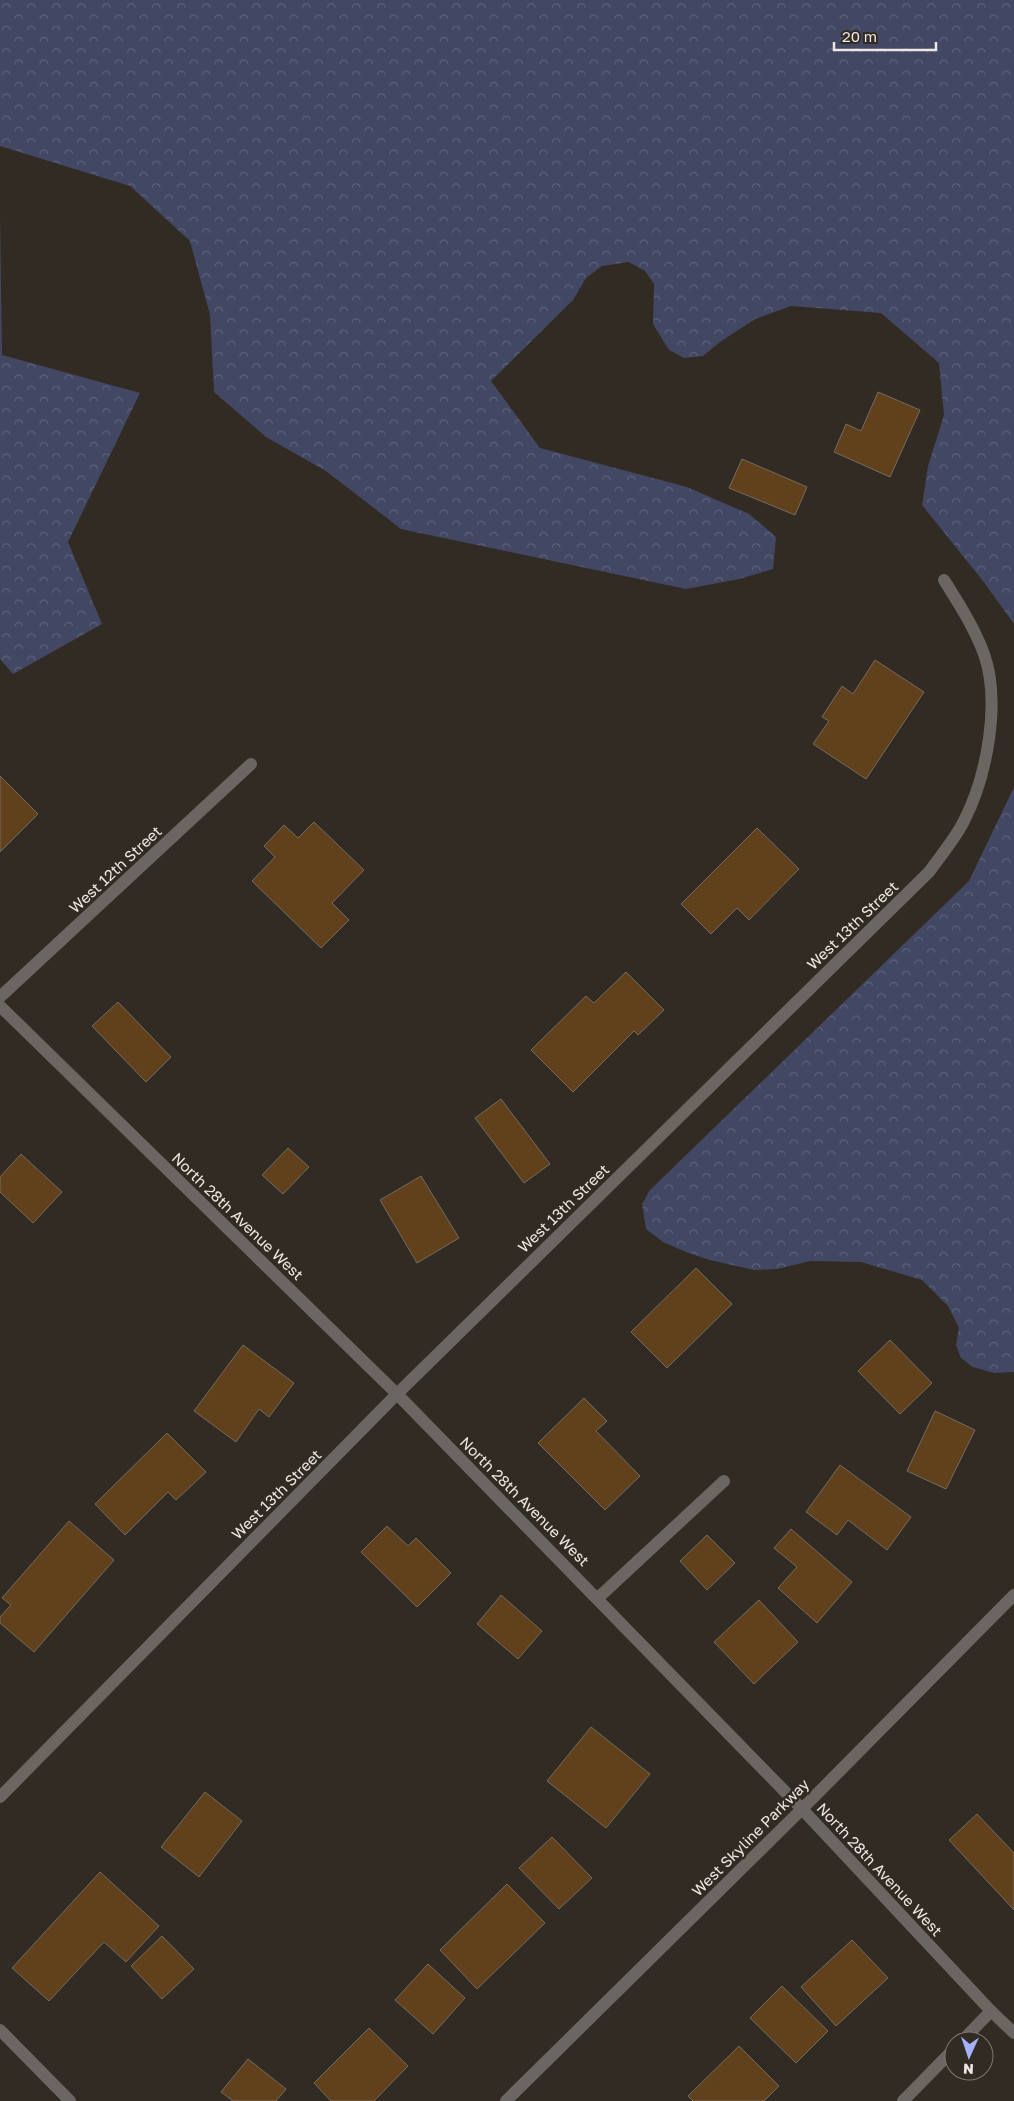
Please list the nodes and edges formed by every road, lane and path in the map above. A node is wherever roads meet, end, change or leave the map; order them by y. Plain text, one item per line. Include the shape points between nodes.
1 (944, 580) dead end
2 (251, 764) dead end
3 (0, 997) edge
4 (0, 1006) edge
5 (397, 1394) junction
6 (724, 1481) dead end
7 (1014, 1595) edge
8 (598, 1598) junction
9 (0, 1797) edge
10 (802, 1809) junction
11 (991, 2011) junction
12 (0, 2030) edge
13 (972, 2031) edge
14 (1014, 2033) edge
15 (944, 2059) edge
16 (70, 2101) edge
17 (506, 2101) edge
18 (903, 2101) edge

1 - 5 street, West 13th Street via 972,626 991,684 984,760 976,793 963,823 929,872
2 - 3 street, West 12th Street
4 - 5 street, North 28th Avenue West
5 - 8 street, North 28th Avenue West
5 - 9 street, West 13th Street
6 - 8 street
7 - 10 street, West Skyline Parkway
8 - 10 street, North 28th Avenue West
10 - 11 street, North 28th Avenue West
10 - 17 street, West Skyline Parkway
11 - 13 street
11 - 14 street, North 28th Avenue West
12 - 16 street
15 - 18 street

